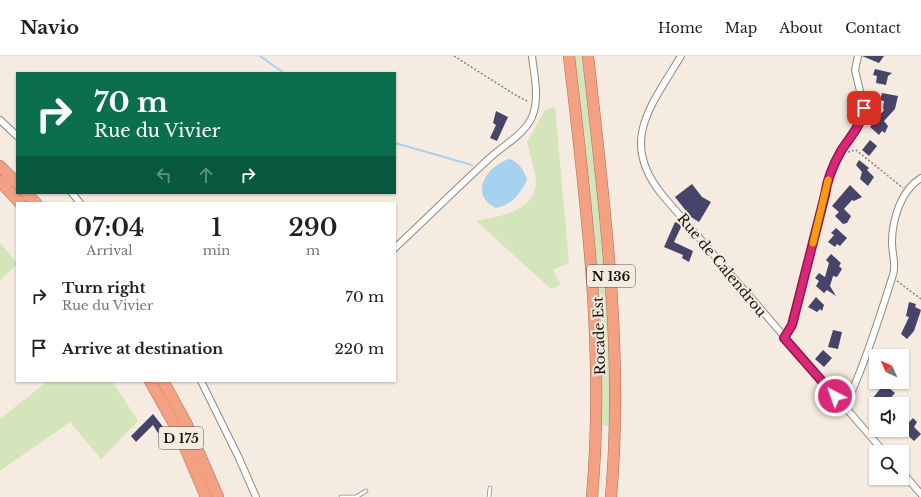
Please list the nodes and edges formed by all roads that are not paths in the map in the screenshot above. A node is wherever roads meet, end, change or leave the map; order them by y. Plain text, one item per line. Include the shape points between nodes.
1 (532, 56) edge
2 (569, 56) edge
3 (588, 56) edge
4 (681, 56) edge
5 (858, 56) edge
6 (0, 120) edge
7 (16, 135) edge
8 (0, 166) edge
9 (921, 178) edge
10 (0, 181) edge
11 (16, 182) edge
12 (27, 194) edge
13 (73, 194) edge
14 (19, 202) edge
15 (35, 202) edge
16 (79, 202) edge
17 (396, 247) edge
18 (784, 338) junction
19 (151, 382) edge
20 (164, 382) edge
21 (201, 382) edge
22 (844, 406) junction
23 (878, 445) edge
24 (909, 480) edge
25 (490, 488) dead end
26 (366, 491) dead end
27 (921, 494) edge
28 (206, 497) edge
29 (218, 497) edge
30 (256, 497) edge
31 (341, 497) edge
32 (356, 497) edge
33 (489, 497) edge
34 (592, 497) edge
35 (611, 497) edge

1 - 17 street via 535,104 532,117 523,130
2 - 34 highway, Rocade Est / N 136 via 594,297 597,384
3 - 35 highway, Rocade Est / N 136 via 604,196 615,336
4 - 18 street, Rue de Calendrou via 645,120 641,142 644,166 657,189
5 - 18 street via 855,70 863,102 863,116 840,153 827,182 792,325
6 - 7 street
8 - 11 highway
9 - 22 street via 907,190 896,214 892,243 895,259 893,278 888,287 874,340
10 - 14 highway
12 - 15 highway
13 - 16 street
18 - 22 street, Rue de Calendrou
19 - 28 highway, D 175 via 178,431
20 - 29 highway, D 175 via 186,423
21 - 30 street
22 - 23 street, Rue de Calendrou
24 - 27 street
25 - 33 lane
26 - 32 lane
31 - 32 lane

